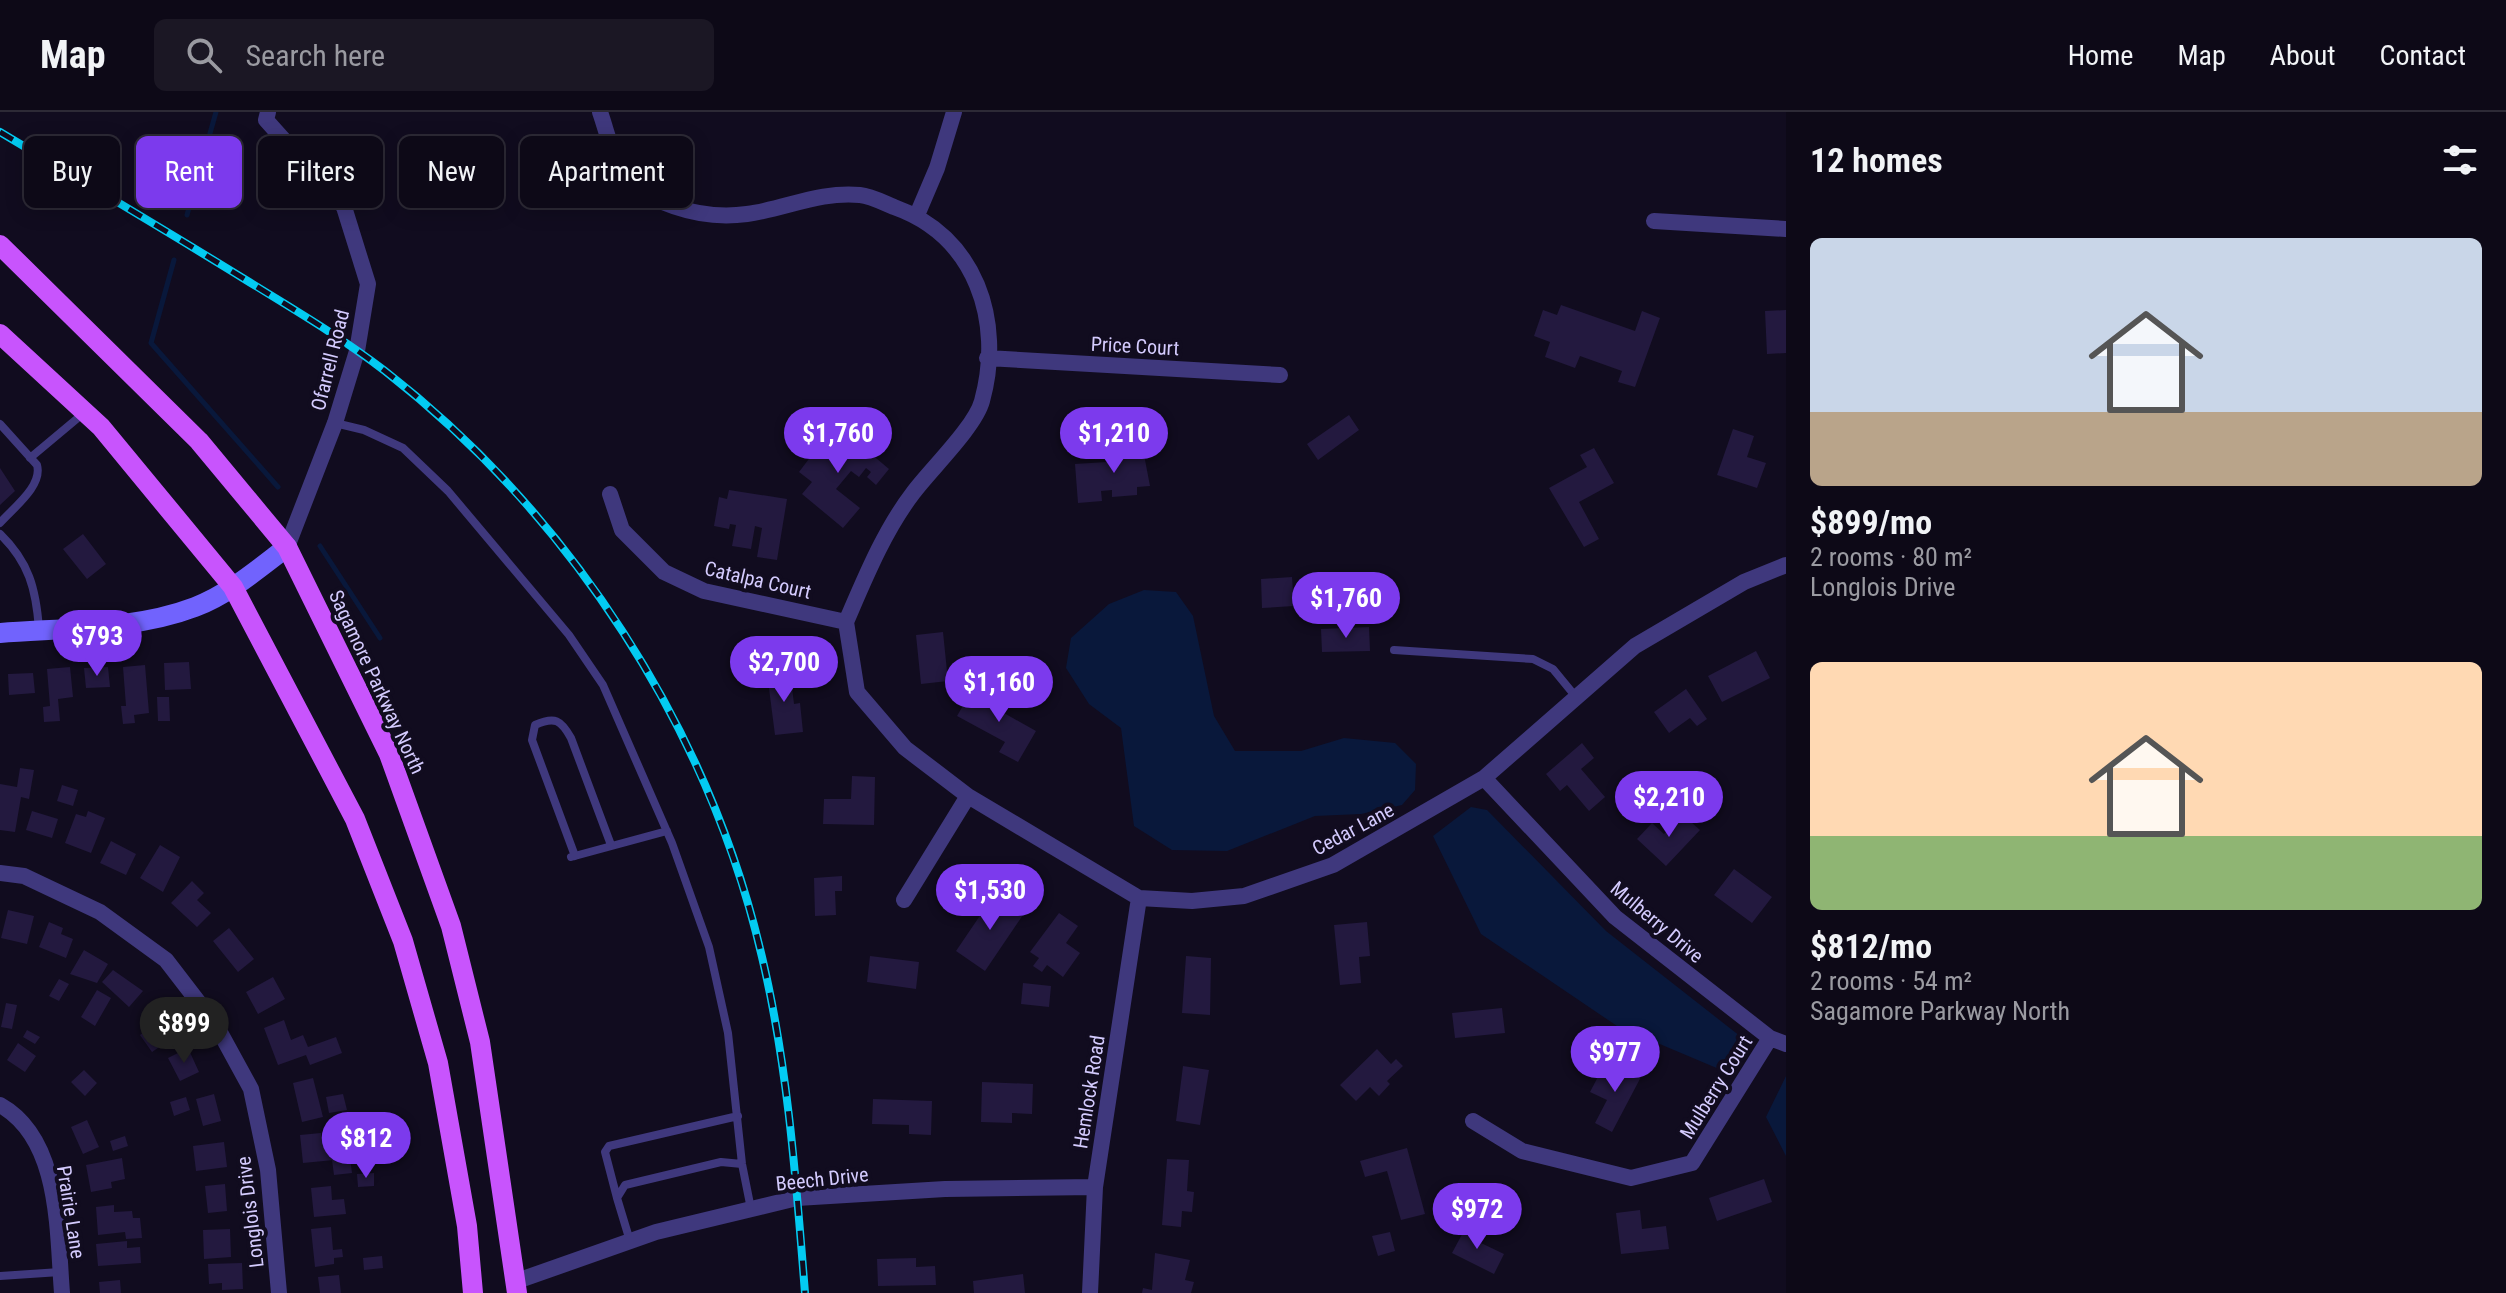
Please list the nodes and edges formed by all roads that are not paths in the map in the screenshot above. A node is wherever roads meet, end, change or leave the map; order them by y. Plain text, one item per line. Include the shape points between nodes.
1 (600, 112) edge
2 (954, 112) edge
3 (264, 115) edge
4 (917, 215) junction
5 (1654, 221) dead end
6 (1786, 229) edge
7 (3, 253) edge
8 (0, 334) edge
9 (987, 358) junction
10 (1280, 375) dead end
11 (85, 412) junction
12 (335, 423) junction
13 (0, 424) edge
14 (30, 458) junction
15 (610, 494) dead end
16 (0, 523) edge
17 (0, 534) edge
18 (287, 547) junction
19 (1786, 565) edge
20 (233, 587) junction
21 (846, 622) junction
22 (39, 630) junction
23 (0, 633) edge
24 (1394, 650) dead end
25 (1577, 697) junction
26 (1484, 778) junction
27 (968, 796) junction
28 (667, 831) junction
29 (611, 845) junction
30 (0, 873) edge
31 (1139, 898) junction
32 (904, 900) dead end
33 (1778, 1041) edge
34 (0, 1105) edge
35 (738, 1116) junction
36 (1473, 1121) dead end
37 (742, 1164) junction
38 (1095, 1187) junction
39 (617, 1198) junction
40 (751, 1209) junction
41 (630, 1241) junction
42 (60, 1272) junction
43 (0, 1276) edge
44 (517, 1287) edge
45 (62, 1293) edge
46 (279, 1293) edge
47 (473, 1293) edge
48 (1090, 1293) edge

1 - 4 street via 619,164 636,186 665,203 704,214 746,214 812,198 861,195
2 - 4 street
3 - 12 street, Ofarrell Road via 344,207 368,284 357,351
4 - 9 street via 955,248 975,275 988,321
5 - 6 street
7 - 18 main road, Sagamore Parkway North via 199,441
8 - 11 main road
9 - 10 street, Price Court
9 - 21 street via 982,404 912,494 870,566
11 - 14 lane
11 - 20 main road
12 - 18 street, Ofarrell Road
12 - 28 lane via 403,448 448,491 569,635 603,685
13 - 14 lane
14 - 16 lane via 39,474 36,483
15 - 21 street, Catalpa Court via 622,530 664,572 704,591
17 - 22 lane via 22,556 30,574
18 - 20 street
18 - 44 main road, Sagamore Parkway North via 389,754 451,926 480,1042
19 - 25 street, Cedar Lane via 1744,582 1635,646
20 - 22 street via 195,607 155,619
20 - 47 main road via 355,819 403,941 438,1063 467,1226
21 - 27 street, Cedar Lane via 857,692 905,748
22 - 23 street
24 - 25 lane via 1533,659 1553,669
25 - 26 street, Cedar Lane
26 - 31 street, Cedar Lane via 1333,865 1244,896 1192,901
26 - 33 street, Mulberry Drive via 1615,917
27 - 31 street, Cedar Lane
27 - 32 street
28 - 29 lane
28 - 35 lane via 709,947 728,1033
29 - 29 lane via 573,857 532,740 531,730 547,719 563,723 571,738
30 - 46 street, Longlois Drive via 24,876 100,912 166,960 216,1025 251,1089 268,1170
31 - 38 street, Hemlock Road
33 - 36 street, Mulberry Court via 1692,1163 1631,1178 1522,1151
34 - 42 street, Prairie Lane via 34,1137 49,1177
35 - 37 lane
35 - 39 lane via 609,1146 605,1152
37 - 39 lane via 721,1162 625,1185
37 - 40 lane
38 - 40 street, Beech Drive via 797,1198
38 - 48 street, Hemlock Road
39 - 41 lane
40 - 41 street, Beech Drive
41 - 44 street, Beech Drive
42 - 43 lane
42 - 45 street, Prairie Lane

